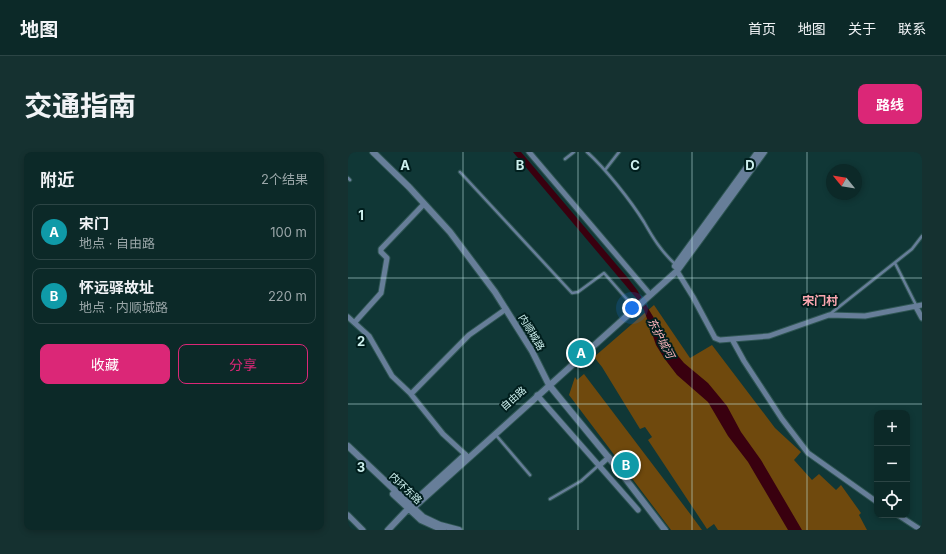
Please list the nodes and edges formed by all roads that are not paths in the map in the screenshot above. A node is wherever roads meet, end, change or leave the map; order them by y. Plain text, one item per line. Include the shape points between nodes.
1 (372, 152) edge
2 (529, 152) edge
3 (574, 152) edge
4 (587, 152) edge
5 (619, 152) edge
6 (758, 152) edge
7 (764, 152) edge
8 (565, 160) dead end
9 (604, 170) junction
10 (460, 172) dead end
11 (424, 204) junction
12 (922, 236) edge
13 (895, 263) junction
14 (676, 268) junction
15 (647, 294) junction
16 (634, 305) junction
17 (918, 306) edge
18 (506, 309) junction
19 (829, 315) junction
20 (348, 317) edge
21 (922, 318) edge
22 (355, 322) junction
23 (733, 341) junction
24 (548, 383) junction
25 (412, 394) junction
26 (537, 395) junction
27 (494, 434) junction
28 (348, 446) edge
29 (348, 452) edge
30 (467, 456) junction
31 (609, 457) junction
32 (600, 465) junction
33 (530, 475) dead end
34 (550, 498) dead end
35 (874, 500) edge
36 (410, 507) junction
37 (638, 510) dead end
38 (348, 515) edge
39 (903, 518) edge
40 (363, 530) edge
41 (388, 530) edge
42 (443, 530) edge
43 (459, 530) edge
44 (665, 530) edge
45 (921, 530) edge

1 - 11 street, 内顺城路
2 - 15 street
3 - 8 lane
4 - 9 lane
5 - 9 lane
6 - 14 street
7 - 14 street via 692,253
9 - 14 lane via 643,221 660,250
10 - 16 lane via 572,293 578,292 604,273
11 - 18 street, 内顺城路 via 450,232
11 - 22 street via 381,249 387,258 383,289
12 - 13 lane via 916,246
13 - 17 lane
13 - 19 lane
14 - 15 street, 自由路
14 - 23 street via 715,338
15 - 16 street, 自由路
16 - 24 street, 自由路
17 - 19 street via 865,316
17 - 21 street
18 - 24 street, 内顺城路
18 - 25 street via 469,335
19 - 23 street via 776,335
20 - 22 street
22 - 25 street via 369,336 392,376
23 - 35 street via 782,419 808,453
24 - 26 street, 自由路
24 - 30 street, 自由路
24 - 31 street, 内顺城路
25 - 30 street via 443,434
26 - 27 street, 自由路
26 - 32 street
27 - 30 street, 自由路
27 - 33 lane
28 - 36 street, 内环东路
29 - 36 street, 内环东路
30 - 36 street, 自由路
31 - 32 street
31 - 44 street, 内顺城路
32 - 34 lane via 581,481
32 - 37 street
36 - 41 street, 自由路
36 - 42 street, 内环东路 via 421,520
36 - 43 street, 内环东路 via 430,520
38 - 40 street
39 - 45 street

